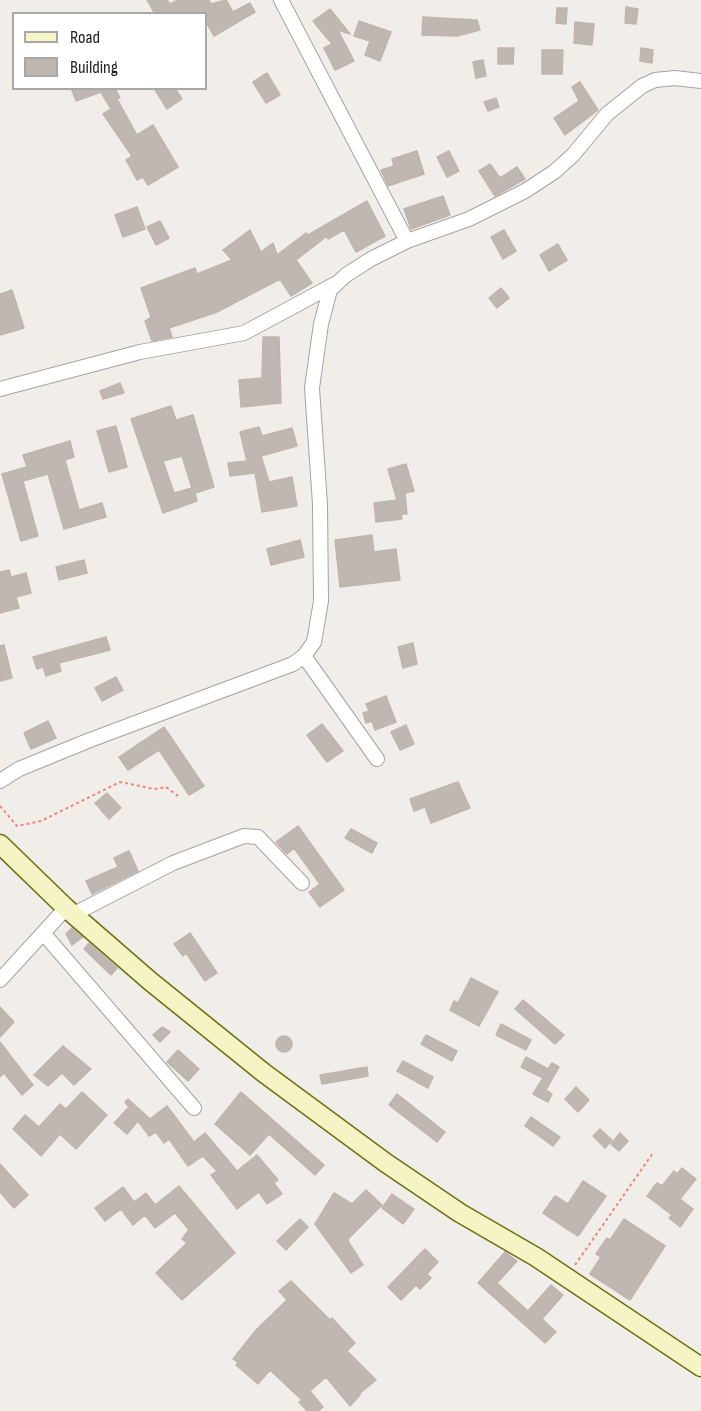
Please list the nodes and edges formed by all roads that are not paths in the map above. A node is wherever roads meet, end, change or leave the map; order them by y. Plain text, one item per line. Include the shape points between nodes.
1 (281, 0) edge
2 (701, 81) edge
3 (407, 241) junction
4 (337, 283) junction
5 (0, 389) edge
6 (304, 656) junction
7 (377, 759) dead end
8 (1, 776) edge
9 (0, 844) edge
10 (302, 883) dead end
11 (70, 911) junction
12 (44, 934) junction
13 (0, 980) edge
14 (194, 1108) dead end
15 (701, 1367) edge

1 - 3 street
2 - 3 street via 675,78 642,86 607,114 554,172 478,214
3 - 4 street via 370,259
4 - 5 street via 244,333 140,352
4 - 6 street via 330,290 321,324 312,388 320,504 321,601 314,642
6 - 7 street
6 - 8 street via 293,664
9 - 11 street
10 - 11 street via 258,837 244,836 173,863
11 - 12 street
11 - 15 street via 150,981 317,1112 460,1213 566,1277
12 - 13 street
12 - 14 street

